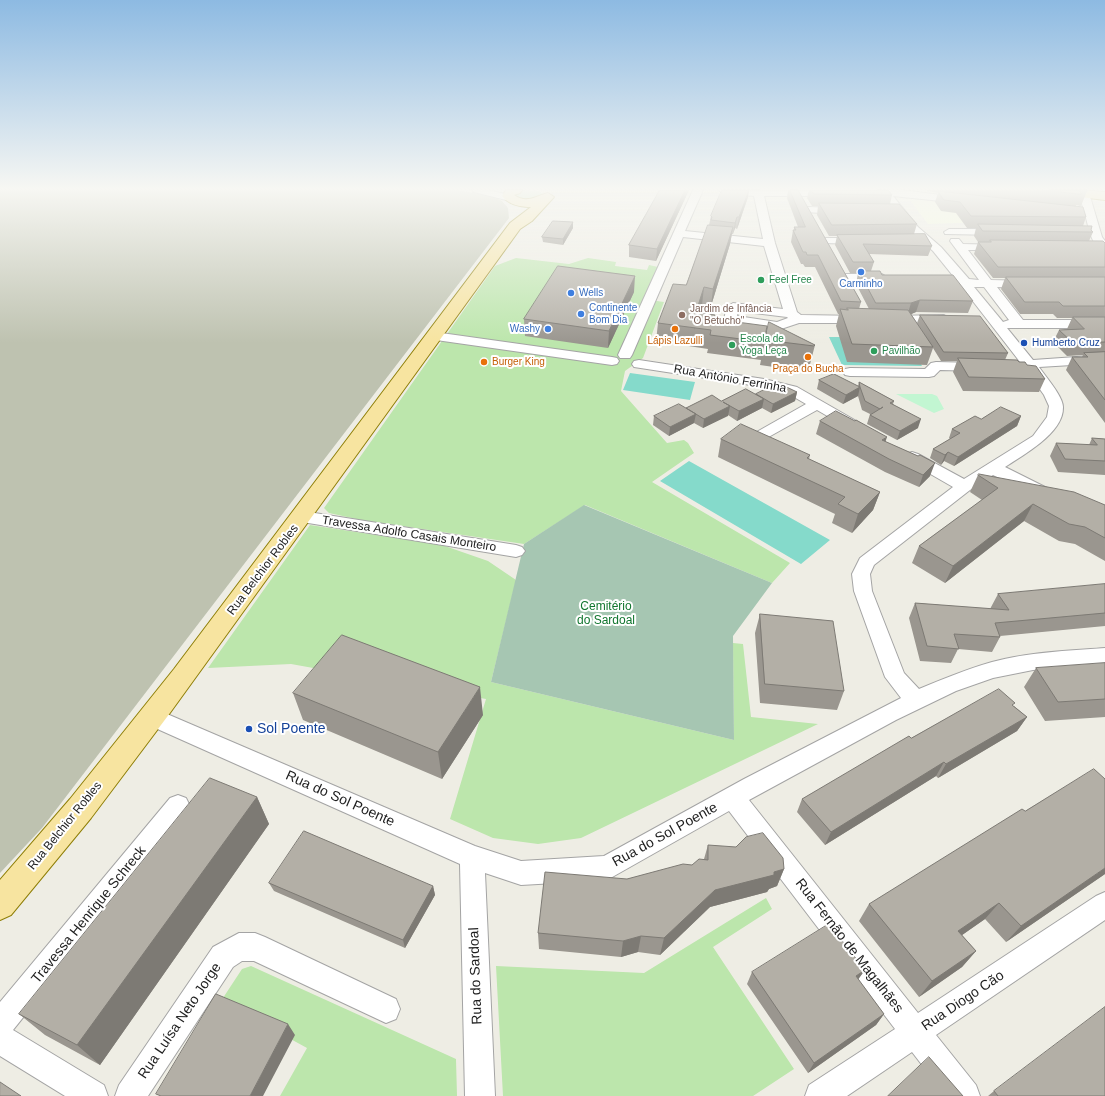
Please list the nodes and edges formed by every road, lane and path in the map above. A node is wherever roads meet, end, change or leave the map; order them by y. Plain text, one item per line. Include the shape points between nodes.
1 (504, 241) edge
2 (674, 241) edge
3 (752, 241) edge
4 (826, 241) edge
5 (927, 241) edge
6 (956, 241) edge
7 (769, 243) joint
8 (960, 247) junction
9 (1013, 247) edge
10 (1089, 248) edge
11 (1105, 248) edge
12 (832, 253) edge
13 (838, 265) edge
14 (845, 278) junction
15 (892, 278) edge
16 (947, 279) edge
17 (964, 281) junction
18 (988, 283) junction
19 (1034, 284) edge
20 (852, 292) edge
21 (860, 306) edge
22 (955, 319) edge
23 (978, 319) edge
24 (868, 320) junction
25 (908, 321) junction
26 (995, 322) junction
27 (1019, 324) junction
28 (1105, 324) edge
29 (916, 334) edge
30 (434, 336) junction
31 (928, 353) edge
32 (625, 355) junction
33 (1105, 359) edge
34 (612, 361) junction
35 (936, 366) junction
36 (992, 367) edge
37 (1025, 367) junction
38 (630, 368) junction
39 (850, 372) dead end
40 (816, 405) junction
41 (862, 430) edge
42 (751, 441) edge
43 (902, 452) edge
44 (993, 468) junction
45 (964, 486) junction
46 (1054, 499) edge
47 (302, 517) junction
48 (516, 551) dead end
49 (1105, 656) edge
50 (916, 700) junction
51 (152, 717) junction
52 (732, 797) junction
53 (178, 806) dead end
54 (472, 857) junction
55 (0, 904) edge
56 (1105, 905) edge
57 (386, 1009) dead end
58 (0, 1024) edge
59 (916, 1032) junction
60 (0, 1039) edge
61 (93, 1096) edge
62 (130, 1096) edge
63 (480, 1096) edge
64 (820, 1096) edge
65 (965, 1096) edge

1 - 30 main road, Rua Belchior Robles
2 - 32 street
3 - 7 street
4 - 12 street
5 - 17 street via 937,249
6 - 8 street
7 - 24 street via 794,316
8 - 9 street
8 - 18 street
10 - 11 street
13 - 14 street
14 - 15 street
14 - 20 street
16 - 17 street
17 - 18 street
17 - 26 street
18 - 19 street
18 - 27 street
21 - 24 street
22 - 25 street via 916,318
23 - 26 street
24 - 25 street
25 - 29 street
26 - 27 street
26 - 37 street
27 - 28 street
30 - 34 street
30 - 47 main road, Rua Belchior Robles
31 - 35 street
32 - 34 street
32 - 38 street via 634,357
33 - 37 street
34 - 38 street via 615,367
35 - 36 street
35 - 39 street via 929,373
37 - 44 street via 1052,395 1056,406 1054,417 1038,439
38 - 40 street, Rua António Ferrinha via 764,383 792,390
40 - 41 street, Rua António Ferrinha
40 - 42 street
43 - 45 street
44 - 45 street
44 - 46 street
45 - 50 street via 866,562 861,574 863,592 895,677
47 - 48 street, Travessa Adolfo Casais Monteiro
47 - 51 main road, Rua Belchior Robles
49 - 50 street, Rua do Sol Poente via 1033,662 992,670
50 - 52 street, Rua do Sol Poente
51 - 54 street, Rua do Sol Poente
51 - 55 main road, Rua Belchior Robles via 43,856
52 - 54 street, Rua do Sol Poente via 607,868 521,872
52 - 59 street, Rua Fernão de Magalhães
53 - 58 street, Travessa Henrique Schreck
54 - 63 street, Rua do Sardoal
56 - 59 street, Rua Diogo Cão
57 - 62 street, Rua Luísa Neto Jorge via 255,947 239,947 223,957
59 - 64 street, Rua Diogo Cão
59 - 65 street, Rua Fernão de Magalhães
60 - 61 street

